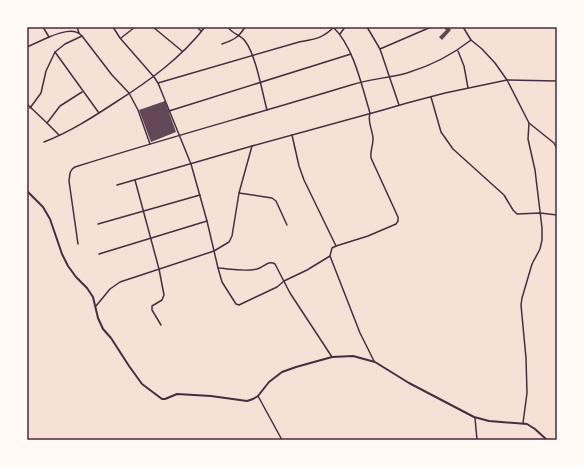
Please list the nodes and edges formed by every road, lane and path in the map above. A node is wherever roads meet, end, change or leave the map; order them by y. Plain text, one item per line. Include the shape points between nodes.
1 (44, 27) edge
2 (77, 27) edge
3 (112, 27) edge
4 (135, 27) edge
5 (153, 27) edge
6 (197, 27) edge
7 (205, 27) edge
8 (228, 27) edge
9 (245, 27) edge
10 (334, 27) edge
11 (345, 27) edge
12 (367, 27) edge
13 (431, 27) edge
14 (463, 27) edge
15 (201, 32) junction
16 (79, 33) junction
17 (340, 34) junction
18 (82, 36) junction
19 (239, 36) junction
20 (49, 37) junction
21 (120, 38) junction
22 (472, 40) junction
23 (222, 44) dead end
24 (27, 47) edge
25 (380, 49) junction
26 (458, 50) junction
27 (182, 51) junction
28 (55, 52) junction
29 (351, 54) junction
30 (252, 56) junction
31 (154, 77) junction
32 (390, 77) junction
33 (507, 80) junction
34 (557, 81) edge
35 (360, 82) junction
36 (260, 83) junction
37 (158, 84) junction
38 (468, 88) junction
39 (83, 92) junction
40 (129, 93) junction
41 (430, 97) junction
42 (27, 104) edge
43 (399, 106) junction
44 (30, 108) junction
45 (268, 110) junction
46 (169, 111) junction
47 (99, 113) junction
48 (370, 113) junction
49 (46, 122) junction
50 (529, 123) junction
51 (179, 135) junction
52 (292, 135) junction
53 (60, 136) junction
54 (44, 142) dead end
55 (150, 144) junction
56 (252, 146) junction
57 (557, 149) edge
58 (191, 164) junction
59 (135, 180) junction
60 (117, 185) dead end
61 (27, 191) edge
62 (239, 193) junction
63 (200, 195) junction
64 (144, 211) junction
65 (540, 213) junction
66 (557, 215) edge
67 (207, 221) junction
68 (98, 224) dead end
69 (287, 225) dead end
70 (151, 239) junction
71 (78, 244) dead end
72 (336, 246) junction
73 (214, 251) junction
74 (99, 254) dead end
75 (330, 256) junction
76 (218, 268) junction
77 (159, 269) junction
78 (284, 281) junction
79 (96, 306) junction
80 (161, 325) dead end
81 (332, 357) junction
82 (374, 362) junction
83 (258, 396) junction
84 (474, 416) junction
85 (523, 423) junction
86 (282, 440) edge
87 (476, 440) edge
88 (547, 440) edge

1 - 20 street
2 - 16 street
3 - 21 street
4 - 21 street
5 - 27 street
6 - 15 street
7 - 15 street
8 - 19 street
9 - 19 street
10 - 17 street
10 - 30 street via 321,38
11 - 17 street
12 - 25 street
13 - 25 street
14 - 22 street
15 - 27 street
16 - 18 street
16 - 20 street via 69,31
17 - 29 street
18 - 28 street
18 - 40 street
19 - 23 street
19 - 30 street via 245,41
20 - 24 street
21 - 31 street
22 - 26 street
22 - 33 street via 495,63
25 - 32 street
26 - 32 street via 435,62
26 - 38 street
27 - 31 street
28 - 39 street
28 - 44 street via 46,70 41,93
29 - 35 street
29 - 36 street
30 - 36 street
30 - 37 street
31 - 37 street
31 - 40 street
32 - 35 street
32 - 43 street
33 - 34 street
33 - 38 street
33 - 50 street
35 - 45 street
35 - 48 street
36 - 45 street
36 - 46 street
37 - 46 street
38 - 41 street
39 - 47 street
39 - 49 street via 60,106
40 - 47 street
40 - 55 street
41 - 43 street
41 - 65 street via 441,132 453,149 504,195 517,214
42 - 44 street
43 - 48 street
44 - 49 street
45 - 51 street
46 - 51 street
47 - 53 street
48 - 52 street
48 - 72 street via 373,139 371,158 398,221 368,236
49 - 53 street
50 - 57 street via 554,143
50 - 65 street via 528,139
51 - 55 street
51 - 58 street
52 - 56 street
52 - 72 street via 304,180
53 - 54 street
55 - 71 street via 72,169 69,181
56 - 58 street
56 - 62 street
58 - 59 street
58 - 63 street
59 - 60 street
59 - 64 street
61 - 79 street via 50,218 68,266 87,288
62 - 69 street via 272,198 276,201
62 - 73 street via 232,236 229,242
63 - 64 street
63 - 67 street
64 - 68 street
64 - 70 street
65 - 66 street
65 - 85 street via 542,240 532,264 521,305 527,393
67 - 70 street
67 - 73 street
70 - 74 street
70 - 77 street
72 - 75 street via 332,248
73 - 76 street
73 - 77 street
75 - 78 street
75 - 82 street
76 - 78 street via 248,270 272,262
76 - 78 street via 222,282 239,306
77 - 79 street via 120,282 110,289
77 - 80 street via 163,298 152,306 152,310
78 - 81 street
79 - 83 street via 103,329 128,366 142,384 162,399 177,394 247,401
81 - 82 street via 353,356
81 - 83 street via 282,372 269,382
82 - 84 street
83 - 86 street
84 - 85 street via 489,421
84 - 87 street
85 - 88 street via 535,429

